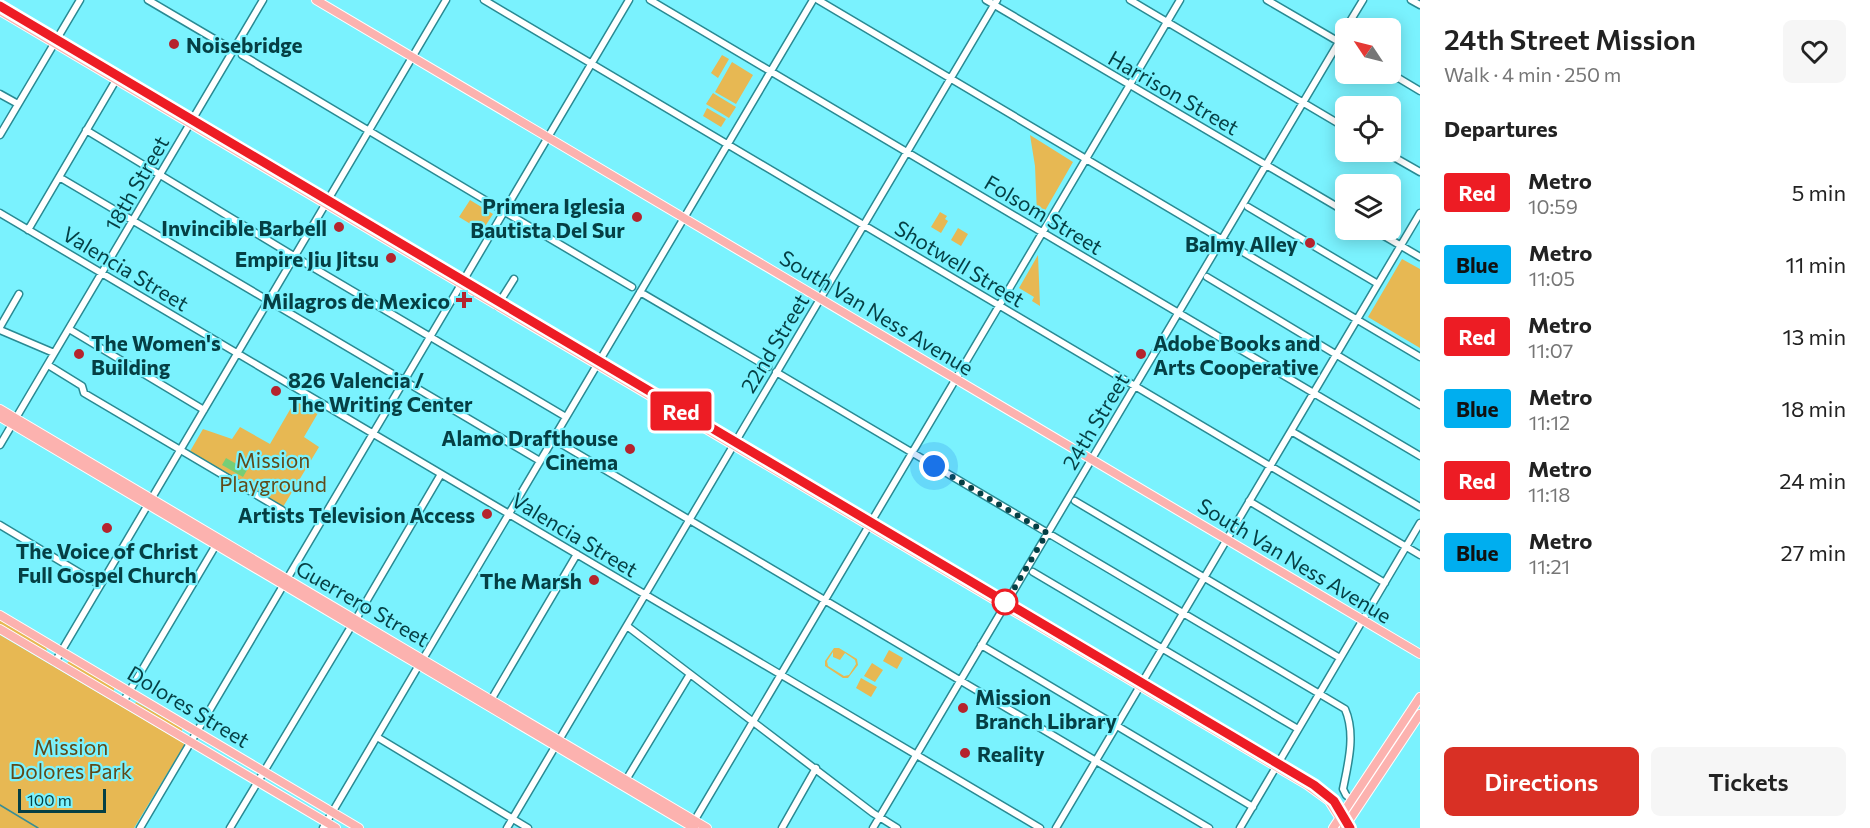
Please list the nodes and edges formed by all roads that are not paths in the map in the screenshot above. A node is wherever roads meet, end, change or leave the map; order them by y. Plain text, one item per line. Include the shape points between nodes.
1 (80, 0) edge
2 (148, 0) edge
3 (263, 0) edge
4 (316, 0) edge
5 (446, 0) edge
6 (484, 0) edge
7 (630, 0) edge
8 (650, 0) edge
9 (813, 0) edge
10 (818, 0) edge
11 (986, 0) edge
12 (1130, 0) edge
13 (1180, 0) edge
14 (1267, 0) edge
15 (1363, 0) edge
16 (1411, 0) edge
17 (995, 2) edge
18 (1420, 5) edge
19 (0, 11) edge
20 (1352, 18) edge
21 (1167, 22) junction
22 (1335, 40) edge
23 (54, 43) junction
24 (1335, 47) edge
25 (233, 50) junction
26 (242, 56) dead end
27 (413, 57) junction
28 (592, 64) junction
29 (771, 72) junction
30 (950, 78) junction
31 (116, 80) junction
32 (1401, 80) edge
33 (1130, 85) junction
34 (1420, 91) edge
35 (0, 94) edge
36 (1303, 102) junction
37 (18, 104) junction
38 (1335, 121) edge
39 (190, 124) junction
40 (86, 130) junction
41 (369, 131) junction
42 (0, 135) edge
43 (548, 137) junction
44 (728, 145) junction
45 (907, 151) junction
46 (1086, 158) junction
47 (1401, 161) edge
48 (1266, 164) junction
49 (1420, 172) edge
50 (160, 174) junction
51 (59, 177) junction
52 (325, 204) junction
53 (1335, 205) edge
54 (495, 206) dead end
55 (1248, 207) dead end
56 (505, 212) junction
57 (0, 213) edge
58 (1420, 213) edge
59 (684, 218) junction
60 (133, 221) junction
61 (863, 225) junction
62 (28, 230) junction
63 (1043, 232) junction
64 (1222, 239) junction
65 (1391, 240) edge
66 (1401, 246) junction
67 (294, 256) junction
68 (1420, 257) edge
69 (102, 273) junction
70 (1207, 277) dead end
71 (514, 279) dead end
72 (1378, 284) junction
73 (462, 285) junction
74 (632, 287) dead end
75 (640, 292) junction
76 (19, 294) dead end
77 (819, 298) junction
78 (269, 301) junction
79 (497, 306) junction
80 (999, 306) junction
81 (1178, 313) junction
82 (1357, 320) junction
83 (0, 329) edge
84 (69, 329) junction
85 (431, 337) junction
86 (54, 353) junction
87 (238, 354) junction
88 (1336, 355) junction
89 (1420, 357) edge
90 (48, 365) junction
91 (597, 365) junction
92 (768, 368) dead end
93 (776, 372) junction
94 (955, 379) junction
95 (404, 381) junction
96 (1135, 386) junction
97 (1314, 393) junction
98 (1420, 405) edge
99 (0, 409) edge
100 (204, 410) junction
101 (0, 417) edge
102 (566, 417) junction
103 (14, 421) junction
104 (1291, 431) junction
105 (373, 434) junction
106 (553, 439) junction
107 (0, 445) edge
108 (732, 446) junction
109 (180, 451) junction
110 (912, 453) junction
111 (1420, 456) edge
112 (1091, 459) junction
113 (540, 461) junction
114 (1270, 466) junction
115 (441, 474) junction
116 (1075, 501) dead end
117 (1249, 501) junction
118 (150, 502) junction
119 (1420, 507) edge
120 (282, 510) dead end
121 (509, 514) junction
122 (689, 520) junction
123 (1420, 523) edge
124 (0, 525) edge
125 (868, 526) junction
126 (1047, 533) junction
127 (1227, 540) junction
128 (216, 545) junction
129 (1406, 547) junction
130 (577, 554) junction
131 (1420, 555) edge
132 (1033, 572) dead end
133 (1204, 577) junction
134 (285, 583) junction
135 (1385, 583) junction
136 (100, 585) junction
137 (645, 594) junction
138 (825, 600) junction
139 (1004, 606) junction
140 (1183, 613) junction
141 (0, 615) edge
142 (1363, 620) junction
143 (354, 622) junction
144 (627, 626) junction
145 (0, 629) edge
146 (981, 645) junction
147 (1162, 649) junction
148 (62, 652) junction
149 (1420, 654) edge
150 (1340, 658) junction
151 (55, 662) junction
152 (421, 662) junction
153 (690, 674) junction
154 (781, 675) junction
155 (960, 680) junction
156 (1140, 687) junction
157 (129, 692) junction
158 (1319, 694) junction
159 (1420, 697) edge
160 (491, 700) junction
161 (123, 702) junction
162 (1420, 714) edge
163 (753, 722) junction
164 (1117, 724) junction
165 (1298, 729) junction
166 (197, 732) junction
167 (377, 737) junction
168 (191, 742) junction
169 (557, 743) junction
170 (916, 755) junction
171 (1096, 760) junction
172 (1276, 767) junction
173 (816, 768) junction
174 (264, 772) junction
175 (626, 780) junction
176 (258, 782) junction
177 (1352, 800) junction
178 (1253, 807) junction
179 (332, 812) junction
180 (879, 817) junction
181 (1340, 817) junction
182 (512, 819) junction
183 (325, 825) edge
184 (692, 826) edge
185 (140, 828) edge
186 (231, 828) edge
187 (336, 828) edge
188 (359, 828) edge
189 (507, 828) edge
190 (528, 828) edge
191 (707, 828) edge
192 (782, 828) edge
193 (873, 828) edge
194 (897, 828) edge
195 (1040, 828) edge
196 (1056, 828) edge
197 (1209, 828) edge
198 (1240, 828) edge
199 (1334, 828) edge
200 (1345, 828) edge

1 - 23 street
2 - 25 street
3 - 25 street, 18th Street
4 - 27 main road, South Van Ness Avenue
5 - 27 street
6 - 28 street, Shotwell Street
7 - 28 street
8 - 29 street, Folsom Street
9 - 29 street
10 - 30 street
11 - 17 street, Harrison Street
12 - 21 street
13 - 21 street
14 - 22 street
15 - 20 street, 24th Street
16 - 18 street
17 - 30 street, 22nd Street
17 - 33 street, Harrison Street
19 - 23 main road
21 - 33 street
21 - 36 street
23 - 31 main road
23 - 37 street
24 - 36 street, 24th Street
25 - 39 street, 18th Street
26 - 41 street
27 - 41 street
27 - 43 main road, South Van Ness Avenue
28 - 43 street
28 - 44 street, Shotwell Street
29 - 44 street
29 - 45 street, Folsom Street
30 - 45 street, 22nd Street
30 - 46 street
31 - 39 main road
31 - 40 street
32 - 34 street
33 - 46 street
33 - 48 street, Harrison Street
35 - 37 street
36 - 38 street
36 - 48 street, 24th Street
37 - 42 street
39 - 50 street, 18th Street
39 - 52 main road
40 - 50 street
40 - 51 street
41 - 52 street
41 - 54 street
43 - 56 street
43 - 59 main road, South Van Ness Avenue
44 - 59 street
44 - 61 street, Shotwell Street
45 - 61 street, 22nd Street
45 - 63 street, Folsom Street
46 - 63 street
46 - 64 street
47 - 49 street
48 - 53 street, Harrison Street
48 - 64 street, 24th Street
50 - 60 street, 18th Street
50 - 67 street
51 - 60 street
51 - 62 street
52 - 67 street
52 - 73 main road
55 - 72 street
56 - 73 street
56 - 74 street
57 - 62 street, Valencia Street
58 - 66 street
59 - 75 street
59 - 77 main road, South Van Ness Avenue
60 - 69 street, 18th Street
60 - 78 street
61 - 77 street, 22nd Street
61 - 80 street, Shotwell Street
62 - 69 street, Valencia Street
63 - 80 street
63 - 81 street, Folsom Street
64 - 81 street, 24th Street
64 - 82 street
65 - 66 street
66 - 68 street
66 - 72 street
67 - 78 street
67 - 85 street
69 - 84 street, 18th Street
69 - 87 street, Valencia Street
70 - 88 street
71 - 79 street
72 - 82 street
73 - 79 main road
73 - 85 street
75 - 91 street
75 - 92 street
76 - 83 street
77 - 93 street, 22nd Street
77 - 94 main road, South Van Ness Avenue
78 - 87 street
78 - 95 street
79 - 91 main road
80 - 94 street
80 - 96 street, Shotwell Street
81 - 96 street, 24th Street
81 - 97 street, Folsom Street
82 - 88 street
82 - 89 street
83 - 86 street
84 - 86 street, 18th Street
84 - 100 street
85 - 95 street
85 - 102 street
86 - 90 street, 18th Street
87 - 100 street
87 - 105 street, Valencia Street
88 - 97 street
88 - 98 street
90 - 103 street, 18th Street
90 - 109 street via 82,386 84,393
91 - 102 street
91 - 108 main road
93 - 108 street, 22nd Street
93 - 110 street
94 - 110 street
94 - 112 main road, South Van Ness Avenue
95 - 105 street
95 - 113 street
96 - 112 street, 24th Street
96 - 114 street, Shotwell Street
97 - 104 street
97 - 111 street, Folsom Street
99 - 103 main road, Guerrero Street
100 - 109 street
101 - 103 main road, Guerrero Street
102 - 106 street
103 - 107 street, 18th Street
103 - 118 main road, Guerrero Street
104 - 114 street
104 - 119 street
105 - 115 street, Valencia Street
105 - 134 street
106 - 113 street
106 - 122 street
108 - 122 street, 22nd Street
108 - 125 main road
109 - 118 street
109 - 120 street
110 - 125 street
110 - 126 street
112 - 126 street, 24th Street
112 - 127 main road, South Van Ness Avenue
113 - 121 street
114 - 117 street
114 - 129 street, Shotwell Street
115 - 121 street, Valencia Street
115 - 143 street
116 - 133 street
117 - 127 street
117 - 135 street
118 - 128 main road, Guerrero Street
118 - 134 main road, Guerrero Street
118 - 136 street
121 - 130 street, Valencia Street
121 - 152 street
122 - 137 street, 22nd Street
122 - 138 street
123 - 129 street
124 - 136 street
125 - 138 street
125 - 139 main road
126 - 139 street, 24th Street
126 - 140 street
127 - 133 street
127 - 142 main road, South Van Ness Avenue
128 - 134 main road, Guerrero Street
128 - 157 street
129 - 131 street, Shotwell Street
129 - 135 street
130 - 137 street, Valencia Street
130 - 160 street
132 - 147 street
133 - 140 street
133 - 150 street
134 - 143 main road, Guerrero Street
134 - 166 street
135 - 142 street
136 - 148 street
137 - 144 street, 22nd Street
137 - 154 street, Valencia Street
138 - 154 street
138 - 155 street
139 - 146 street, 24th Street
139 - 156 main road
140 - 147 street
140 - 158 street
141 - 148 main road, Dolores Street
142 - 149 main road, South Van Ness Avenue
142 - 150 street
143 - 152 main road, Guerrero Street
143 - 174 street
144 - 153 street
144 - 169 street, 22nd Street
145 - 151 main road, Dolores Street
146 - 155 street, 24th Street
146 - 164 street
147 - 156 street
147 - 165 street
148 - 151 street
148 - 157 main road, Dolores Street
150 - 158 street
151 - 161 main road, Dolores Street
152 - 160 main road, Guerrero Street
152 - 167 street
152 - 169 main road, Guerrero Street
153 - 163 street
153 - 175 street
154 - 163 street
154 - 170 street, Valencia Street
155 - 170 street, 24th Street
155 - 171 street
156 - 164 street
156 - 172 main road
157 - 161 street
157 - 166 main road, Dolores Street
158 - 165 street
158 - 177 street via 1348,716 1350,746 1343,789
159 - 177 main road
160 - 169 main road, Guerrero Street
161 - 168 main road, Dolores Street
162 - 200 main road
163 - 173 street
163 - 184 street
164 - 171 street
164 - 178 street
165 - 172 street
166 - 168 street
166 - 174 main road, Dolores Street
167 - 179 street
167 - 182 street
168 - 176 main road, Dolores Street
168 - 185 street
169 - 175 main road, Guerrero Street
169 - 182 street, 22nd Street
169 - 184 main road, Guerrero Street
170 - 180 street, 24th Street
170 - 195 street, Valencia Street
171 - 196 street
171 - 197 street
172 - 178 street
172 - 181 main road via 1318,792
173 - 180 street
173 - 192 street
174 - 176 street
174 - 179 main road, Dolores Street
175 - 184 main road, Guerrero Street
176 - 183 main road, Dolores Street
176 - 186 street
177 - 181 main road
178 - 198 street
179 - 183 street
179 - 188 main road, Dolores Street
180 - 193 street, 24th Street
180 - 194 street
181 - 199 main road
181 - 200 main road
182 - 189 street, 22nd Street
182 - 190 street
183 - 187 main road, Dolores Street
184 - 191 main road, Guerrero Street

